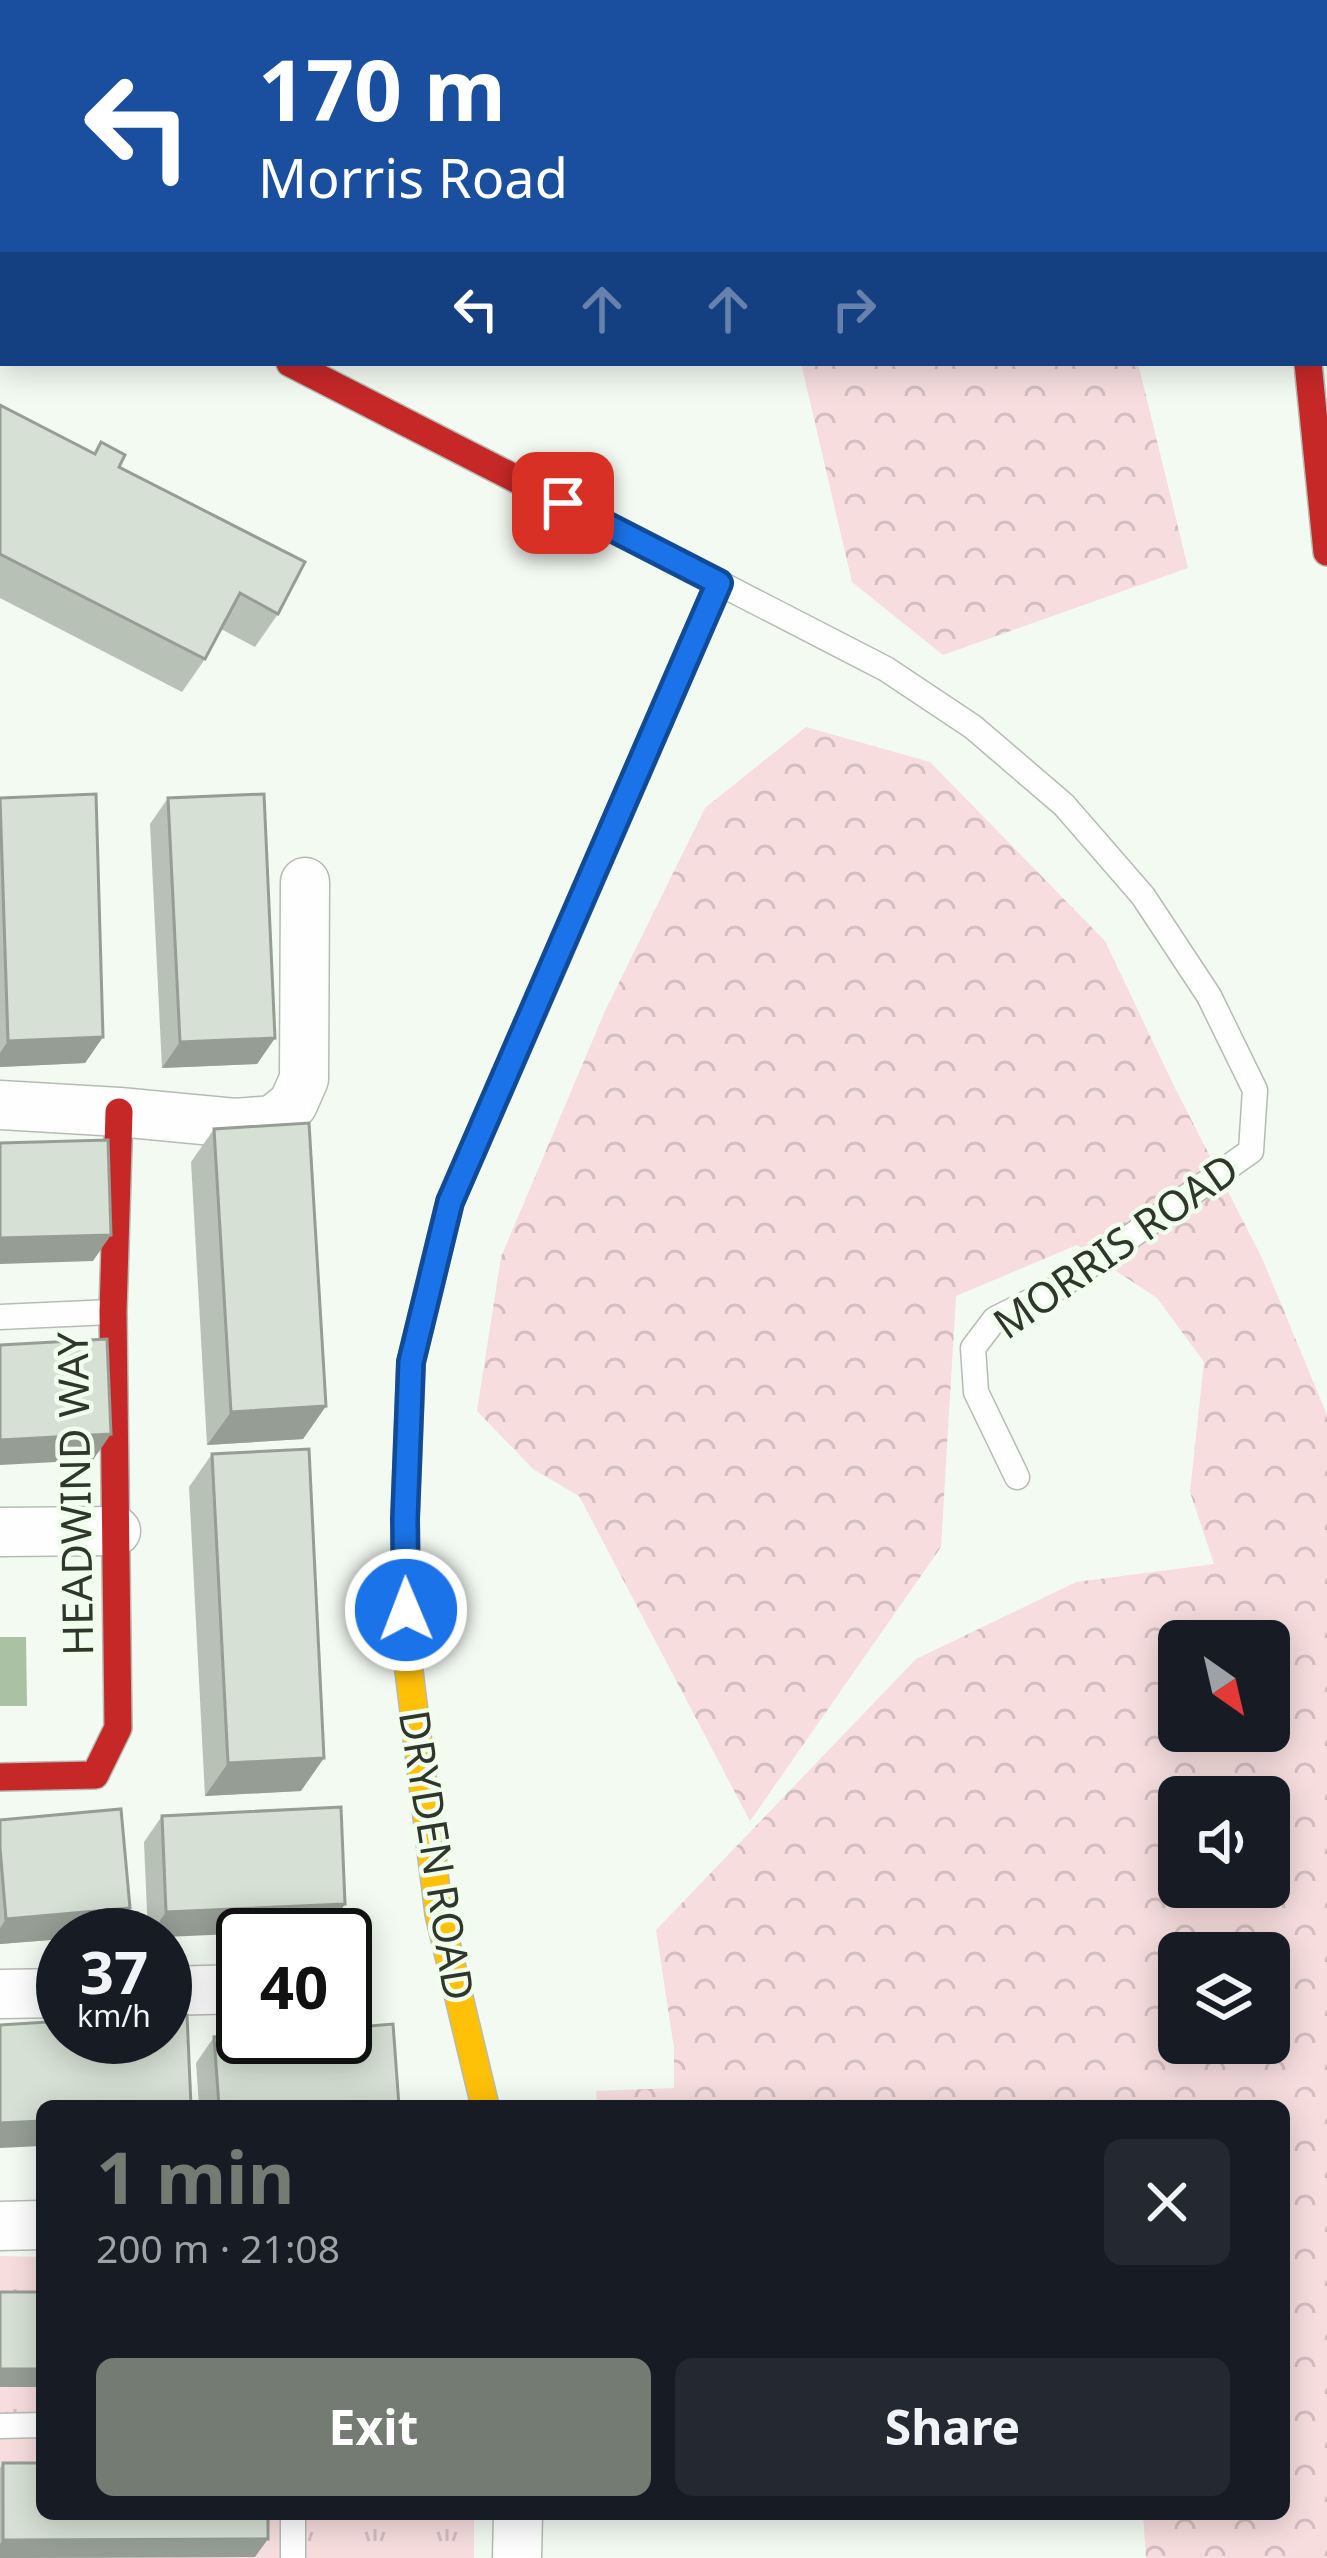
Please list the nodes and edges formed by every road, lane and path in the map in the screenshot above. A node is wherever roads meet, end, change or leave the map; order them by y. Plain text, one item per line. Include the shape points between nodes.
1 (296, 366) edge
2 (1308, 366) edge
3 (1327, 552) edge
4 (719, 583) junction
5 (304, 882) dead end
6 (0, 1105) edge
7 (119, 1112) junction
8 (113, 1312) junction
9 (0, 1317) edge
10 (1017, 1477) dead end
11 (116, 1531) junction
12 (0, 1532) edge
13 (0, 1777) edge
14 (36, 1993) edge
15 (0, 1994) edge
16 (484, 2100) edge
17 (36, 2225) edge
18 (0, 2226) edge
19 (36, 2425) edge
20 (0, 2426) edge
21 (293, 2520) edge
22 (518, 2520) edge
23 (293, 2558) edge
24 (517, 2558) edge

1 - 4 main road, MORRIS ROAD
2 - 3 main road
4 - 10 lane, MORRIS ROAD via 886,669 974,727 1064,805 1143,896 1209,996 1256,1090 1251,1150 1061,1286 995,1319 973,1348 976,1392
4 - 16 main road, DRYDEN ROAD via 450,1202 411,1362 407,1654 439,1914
5 - 7 street via 304,1079 293,1104 273,1120 235,1123
6 - 7 street
7 - 8 main road, HEADWIND WAY
8 - 9 lane
8 - 11 main road, HEADWIND WAY
11 - 12 street
11 - 13 main road, HEADWIND WAY via 118,1728 95,1775
14 - 15 street
17 - 18 street
19 - 20 lane
21 - 23 lane
22 - 24 street

